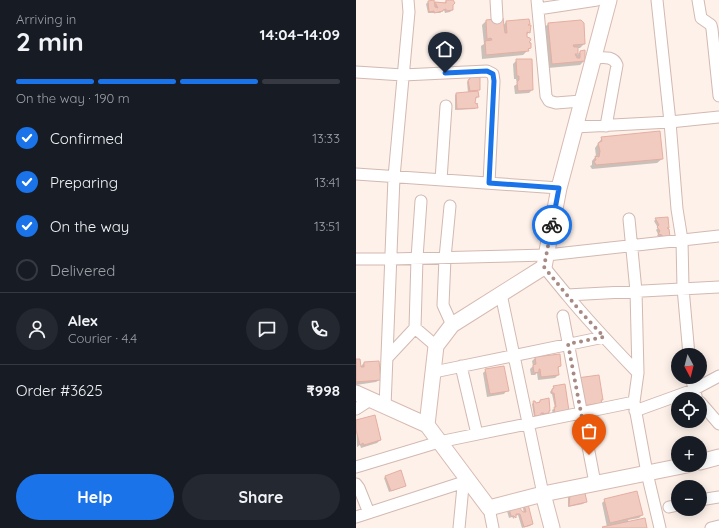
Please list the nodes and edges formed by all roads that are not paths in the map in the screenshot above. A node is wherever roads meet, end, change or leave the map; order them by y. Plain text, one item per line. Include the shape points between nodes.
1 (408, 0) edge
2 (496, 0) edge
3 (597, 0) edge
4 (609, 0) edge
5 (657, 0) edge
6 (698, 0) edge
7 (537, 4) edge
8 (497, 18) dead end
9 (593, 58) junction
10 (356, 72) edge
11 (403, 75) junction
12 (719, 96) edge
13 (581, 100) junction
14 (446, 106) dead end
15 (719, 117) edge
16 (670, 122) junction
17 (606, 126) junction
18 (575, 127) junction
19 (356, 174) edge
20 (394, 177) junction
21 (441, 180) junction
22 (489, 183) junction
23 (559, 188) junction
24 (421, 201) dead end
25 (450, 206) dead end
26 (629, 219) dead end
27 (719, 236) edge
28 (682, 240) junction
29 (632, 246) junction
30 (417, 258) junction
31 (445, 258) junction
32 (356, 259) edge
33 (391, 259) junction
34 (546, 261) junction
35 (719, 287) edge
36 (683, 288) junction
37 (636, 291) junction
38 (501, 294) junction
39 (568, 295) junction
40 (563, 316) dead end
41 (452, 325) junction
42 (415, 328) junction
43 (604, 337) junction
44 (568, 344) junction
45 (436, 346) junction
46 (688, 348) edge
47 (514, 355) junction
48 (386, 358) junction
49 (461, 366) junction
50 (434, 372) junction
51 (638, 373) junction
52 (719, 376) edge
53 (699, 392) edge
54 (356, 394) edge
55 (370, 400) junction
56 (671, 400) edge
57 (384, 407) junction
58 (634, 407) junction
59 (356, 409) edge
60 (707, 410) edge
61 (581, 413) junction
62 (529, 423) junction
63 (719, 424) edge
64 (427, 425) junction
65 (477, 434) junction
66 (439, 442) junction
67 (719, 456) edge
68 (707, 460) edge
69 (356, 467) edge
70 (671, 468) edge
71 (646, 473) junction
72 (464, 479) junction
73 (595, 483) junction
74 (356, 484) edge
75 (544, 494) junction
76 (719, 497) edge
77 (707, 499) edge
78 (489, 508) junction
79 (369, 513) junction
80 (356, 516) edge
81 (719, 526) edge
82 (458, 528) edge
83 (493, 528) edge
84 (552, 528) edge
85 (660, 528) edge
86 (711, 528) edge

1 - 11 street
2 - 8 street
3 - 7 street
4 - 9 street
5 - 16 street
6 - 12 street via 701,18 711,25 712,29
7 - 13 street via 546,96 549,101 556,103
9 - 13 street
9 - 17 street via 611,58 617,65
10 - 11 street
11 - 20 street
11 - 22 street via 487,71 493,74
13 - 18 street
14 - 21 street
15 - 16 street
16 - 17 street
16 - 28 street
17 - 18 street
18 - 23 street
19 - 20 street
20 - 21 street
20 - 33 street
21 - 22 street
22 - 23 street
23 - 34 street
24 - 30 street
25 - 31 street
26 - 29 street
27 - 28 street
28 - 29 street
28 - 36 street
29 - 34 street
29 - 37 street
30 - 31 street
30 - 33 street
30 - 42 street
31 - 34 street
31 - 41 street via 443,305
32 - 33 street
33 - 48 street
34 - 38 street
34 - 39 street
35 - 36 street
36 - 37 street
36 - 46 street
37 - 39 street
37 - 51 street
38 - 41 street
38 - 47 street
39 - 43 street
40 - 44 street
41 - 45 street
42 - 45 street
42 - 48 street
43 - 44 street
43 - 51 street
44 - 47 street
44 - 61 street
45 - 50 street
47 - 49 street
47 - 62 street
48 - 57 street
49 - 50 street
49 - 65 street
50 - 64 street
51 - 58 street
52 - 53 street
54 - 55 street
55 - 57 street
55 - 59 street
56 - 58 street
57 - 64 street
58 - 61 street
58 - 71 street
60 - 63 street
61 - 62 street
61 - 73 street
62 - 65 street
62 - 75 street
64 - 66 street
65 - 66 street
66 - 69 street
66 - 72 street
67 - 68 street
70 - 71 street
71 - 73 street
71 - 85 street
72 - 78 street
72 - 79 street
72 - 82 street
73 - 75 street
74 - 79 street
75 - 78 street
75 - 84 street
76 - 77 street
78 - 83 street
79 - 80 street
81 - 86 street

